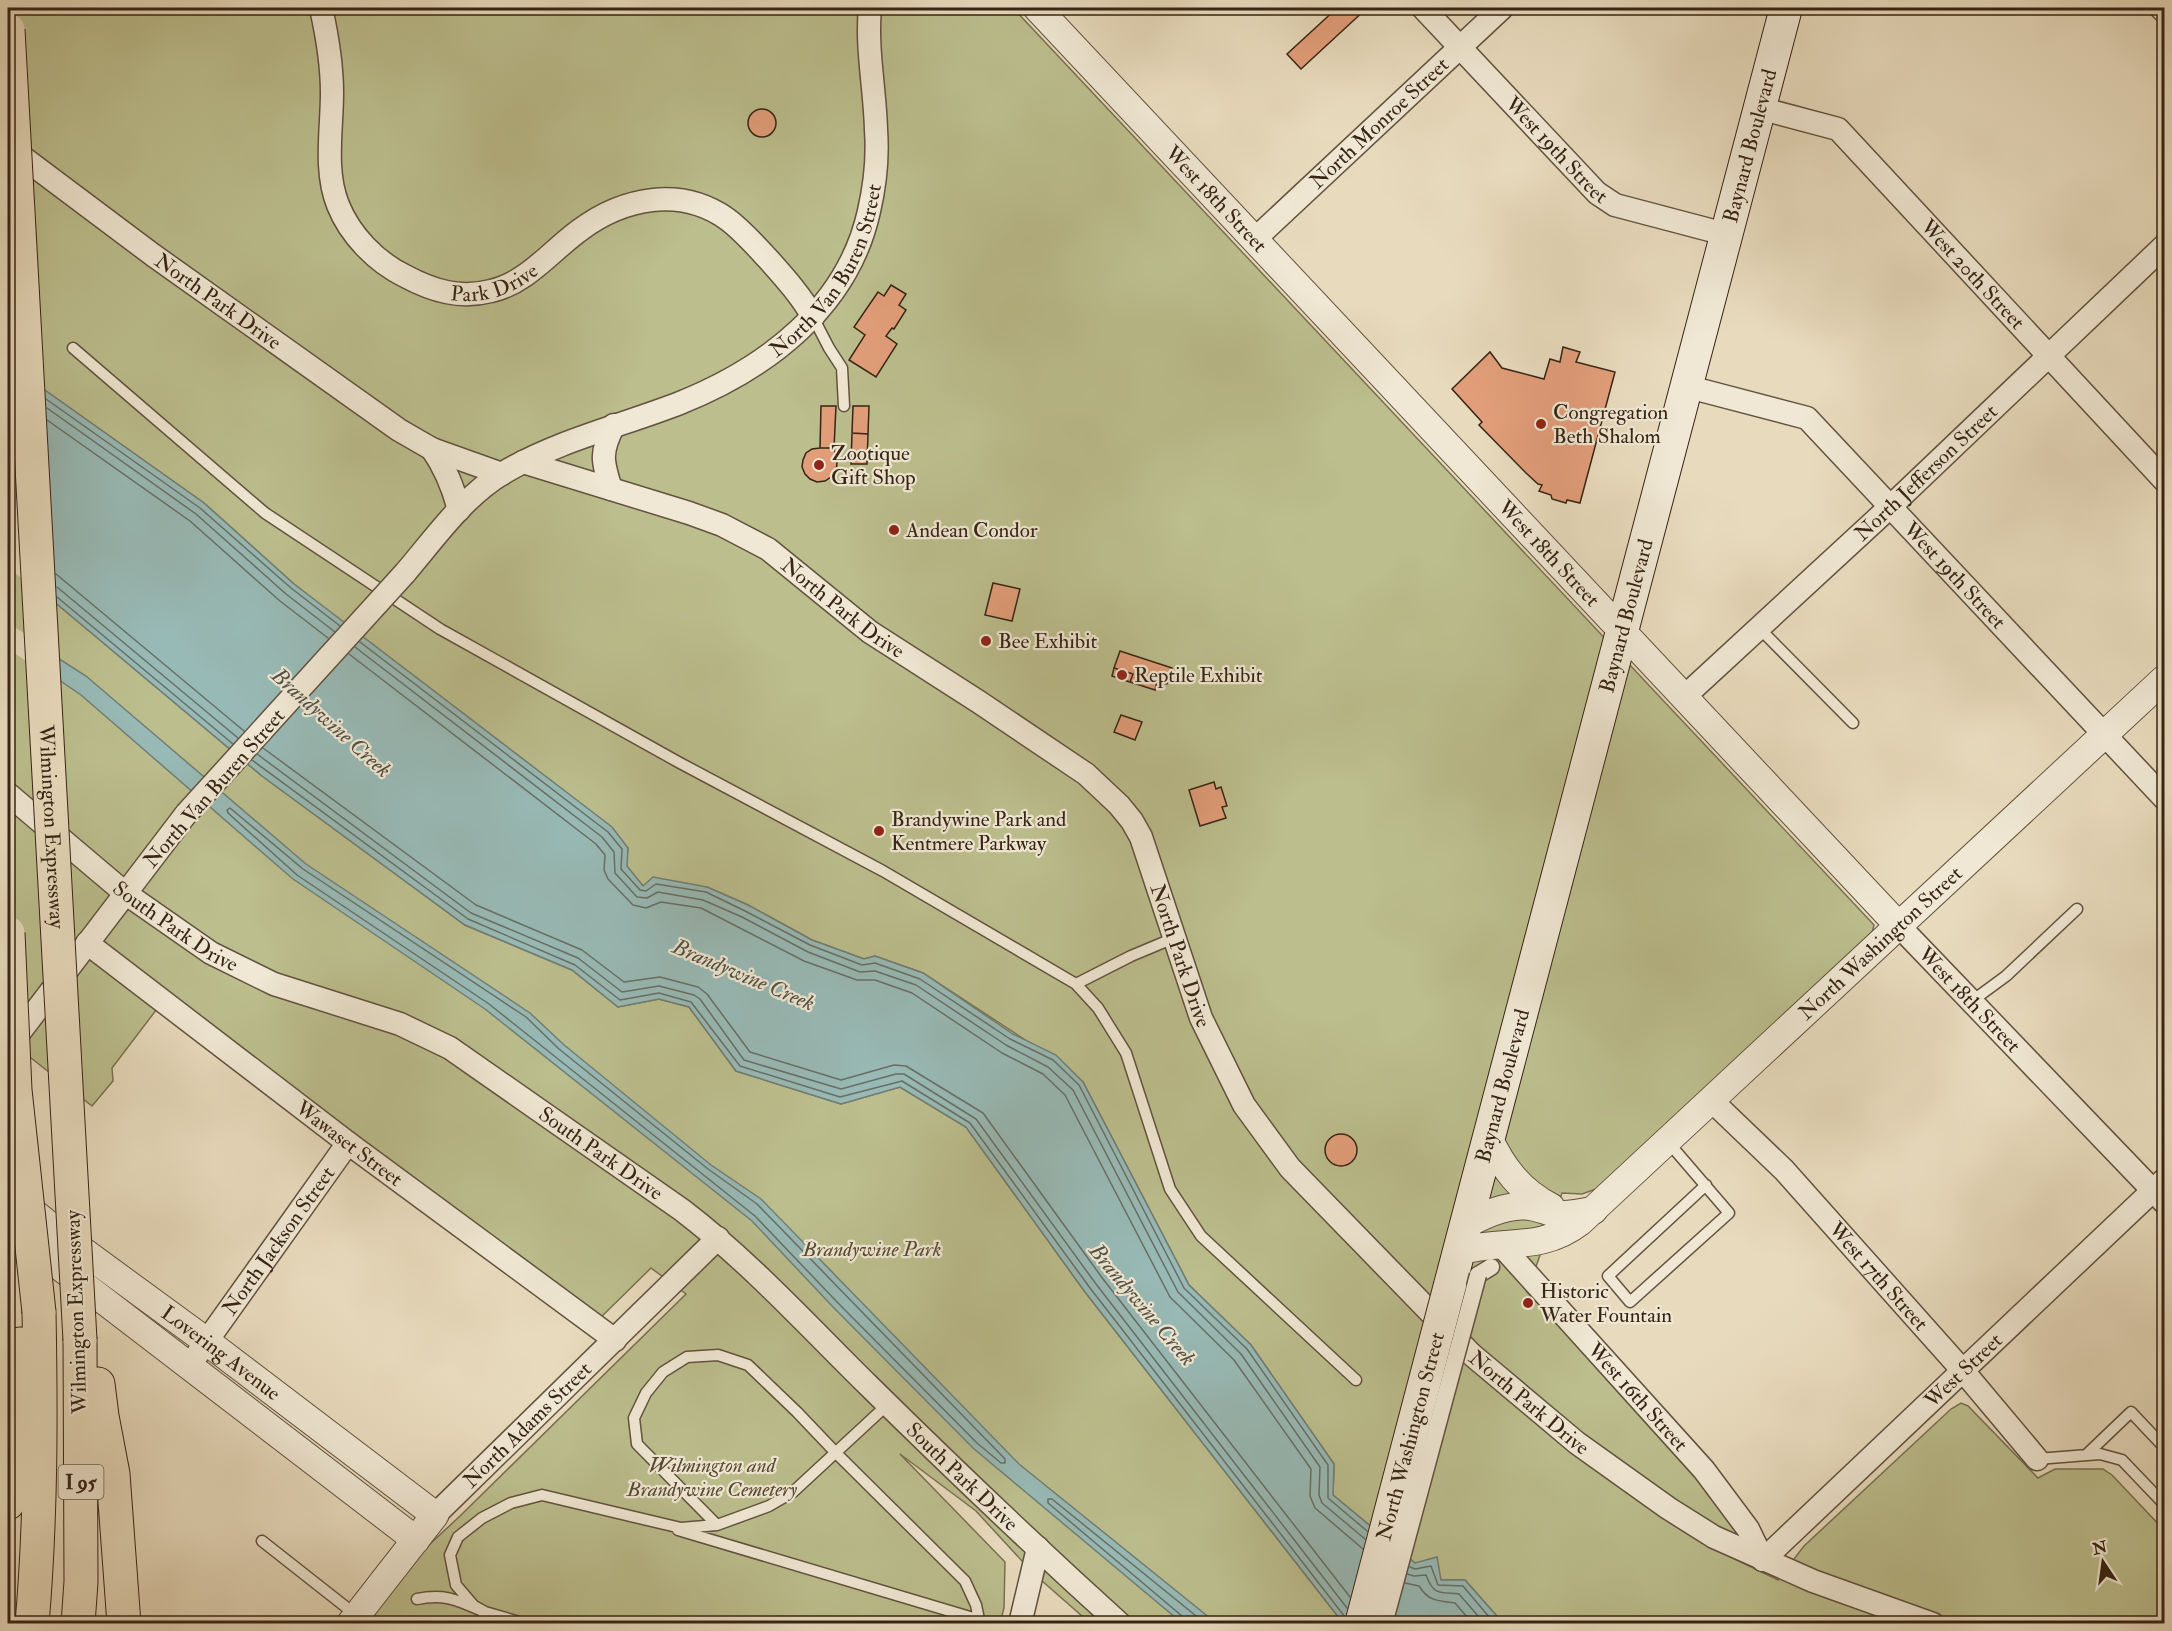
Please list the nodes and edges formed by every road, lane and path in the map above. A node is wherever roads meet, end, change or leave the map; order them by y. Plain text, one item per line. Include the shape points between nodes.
1 (321, 8) edge
2 (870, 8) edge
3 (1037, 8) edge
4 (1423, 8) edge
5 (1502, 8) edge
6 (1786, 8) edge
7 (2161, 8) edge
8 (2164, 11) edge
9 (8, 30) edge
10 (1460, 47) junction
11 (1759, 108) junction
12 (8, 146) edge
13 (1725, 234) junction
14 (1255, 240) junction
15 (2164, 246) edge
16 (813, 317) junction
17 (73, 348) dead end
18 (2048, 356) junction
19 (1685, 386) junction
20 (844, 406) dead end
21 (614, 425) junction
22 (432, 449) junction
23 (523, 462) junction
24 (502, 474) junction
25 (2164, 480) edge
26 (611, 489) junction
27 (1890, 507) junction
28 (459, 510) junction
29 (1759, 628) junction
30 (1623, 632) junction
31 (2164, 679) edge
32 (1684, 697) junction
33 (1853, 723) dead end
34 (2104, 735) junction
35 (8, 794) edge
36 (2164, 798) edge
37 (125, 893) junction
38 (2077, 909) dead end
39 (1899, 926) junction
40 (8, 933) edge
41 (1174, 938) junction
42 (87, 943) junction
43 (1076, 984) junction
44 (1972, 1001) junction
45 (8, 1048) edge
46 (1712, 1101) junction
47 (1488, 1136) junction
48 (1668, 1142) junction
49 (348, 1143) junction
50 (1706, 1185) junction
51 (2161, 1191) edge
52 (8, 1192) edge
53 (1595, 1209) junction
54 (1568, 1215) junction
55 (8, 1227) edge
56 (718, 1238) junction
57 (1474, 1258) junction
58 (31, 1303) junction
59 (615, 1340) junction
60 (206, 1341) junction
61 (87, 1346) junction
62 (189, 1366) junction
63 (1964, 1372) junction
64 (1356, 1380) dead end
65 (887, 1405) junction
66 (2164, 1447) edge
67 (836, 1453) junction
68 (2086, 1455) junction
69 (2037, 1459) joint
70 (8, 1503) edge
71 (2164, 1504) edge
72 (435, 1515) junction
73 (654, 1523) junction
74 (717, 1525) junction
75 (416, 1540) junction
76 (262, 1541) dead end
77 (1038, 1548) junction
78 (1763, 1560) junction
79 (417, 1599) dead end
80 (483, 1618) edge
81 (353, 1619) edge
82 (980, 1622) edge
83 (32, 1623) edge
84 (78, 1623) edge
85 (124, 1623) edge
86 (525, 1623) edge
87 (1020, 1623) edge
88 (1120, 1623) edge
89 (1361, 1623) edge
90 (1384, 1623) edge
91 (1933, 1623) edge

1 - 16 street, Park Drive via 331,69 330,156 334,192 350,228 380,261 402,275 453,295 493,291 511,284 610,210 652,199 669,200 691,203 727,220 794,288
2 - 16 street, North Van Buren Street via 876,156 870,210 854,258
3 - 14 street, West 18th Street
4 - 10 street, West 19th Street
5 - 10 street, North Monroe Street
6 - 11 main road, Baynard Boulevard
7 - 8 street
9 - 61 highway, Wilmington Expressway, bridge via 71,1190
10 - 13 street, West 19th Street via 1604,199
10 - 14 street, North Monroe Street
11 - 13 main road, Baynard Boulevard
11 - 18 street, West 20th Street via 1838,129
12 - 22 street, North Park Drive via 153,255 399,430
13 - 19 main road, Baynard Boulevard
14 - 30 street, West 18th Street
15 - 18 street, North Jefferson Street
16 - 20 lane via 842,368
16 - 21 street, North Van Buren Street via 770,356 738,376 678,404
17 - 43 lane via 265,513 440,629 883,871
18 - 25 street, West 20th Street
18 - 27 street, North Jefferson Street
19 - 27 street, West 19th Street via 1807,418
19 - 30 main road, Baynard Boulevard
21 - 23 street, North Van Buren Street
21 - 26 street via 604,455
22 - 24 street, North Park Drive
22 - 28 street, North Park Drive via 446,469
23 - 24 street, North Van Buren Street
23 - 26 street, North Park Drive
24 - 28 street, North Van Buren Street
26 - 41 street, North Park Drive via 722,525 768,549 870,632 1086,774 1132,821 1150,862
27 - 29 street, North Jefferson Street
27 - 34 street, West 19th Street
28 - 37 street, North Van Buren Street, bridge via 186,814
29 - 32 street, North Jefferson Street
29 - 33 lane
30 - 32 street, West 18th Street
30 - 47 main road, Baynard Boulevard
31 - 34 street, North Washington Street
32 - 39 street, West 18th Street
34 - 36 street, West 19th Street
34 - 39 street, North Washington Street
35 - 37 street, South Park Drive
37 - 42 street, North Van Buren Street
37 - 56 street, South Park Drive via 211,953 274,984 400,1024 450,1048
38 - 44 lane via 2006,976
39 - 44 street, West 18th Street
39 - 46 street, North Washington Street
40 - 58 highway, bridge
41 - 43 lane
41 - 78 street, North Park Drive via 1202,1018 1224,1066 1244,1105 1290,1168 1471,1354 1559,1428 1668,1508 1714,1537
42 - 45 street, North Van Buren Street
42 - 49 street, Wawaset Street
43 - 64 lane via 1098,1008 1126,1053 1170,1189 1202,1236
44 - 51 street, West 18th Street
46 - 48 street, North Washington Street
46 - 63 street, West 17th Street via 1784,1170
47 - 54 street via 1502,1164 1523,1188
47 - 57 main road, Baynard Boulevard
48 - 50 lane
48 - 53 street, North Washington Street
49 - 59 street, Wawaset Street
49 - 60 street, North Jackson Street
50 - 50 lane via 1729,1213 1630,1302 1608,1276
51 - 63 street, West Street
52 - 60 street, Lovering Avenue
53 - 54 street
53 - 57 street, North Washington Street via 1566,1233
54 - 57 street via 1533,1206 1491,1213
55 - 62 street, Lovering Avenue
56 - 59 street, North Adams Street
56 - 65 street, South Park Drive
57 - 78 street, West 16th Street via 1704,1470 1748,1529
57 - 89 main road, North Washington Street, bridge
57 - 90 street, bridge
58 - 70 highway
58 - 83 highway, Wilmington Expressway / I 95 via 40,1510
59 - 72 street, North Adams Street
60 - 62 street, North Jackson Street
60 - 72 street, Lovering Avenue
61 - 84 highway, Wilmington Expressway / I 95
61 - 85 highway via 113,1474
62 - 75 street, Lovering Avenue
63 - 69 street, West 17th Street
63 - 78 street, West Street
65 - 67 lane
65 - 77 street, South Park Drive
66 - 68 lane via 2131,1412
67 - 74 lane via 793,1492 769,1506
67 - 74 lane via 748,1365 718,1355 687,1357 663,1372 645,1393 634,1418 637,1444
67 - 82 lane via 965,1581
68 - 69 lane
68 - 71 lane via 2122,1460
72 - 75 street, North Adams Street
73 - 74 lane via 681,1528
73 - 80 lane via 542,1495 511,1503 482,1518 458,1537 450,1555 456,1585
73 - 82 lane
75 - 81 street, North Adams Street
76 - 81 lane
77 - 87 street
77 - 88 street, South Park Drive
78 - 91 street, North Park Drive
79 - 80 lane via 451,1597
80 - 86 lane

